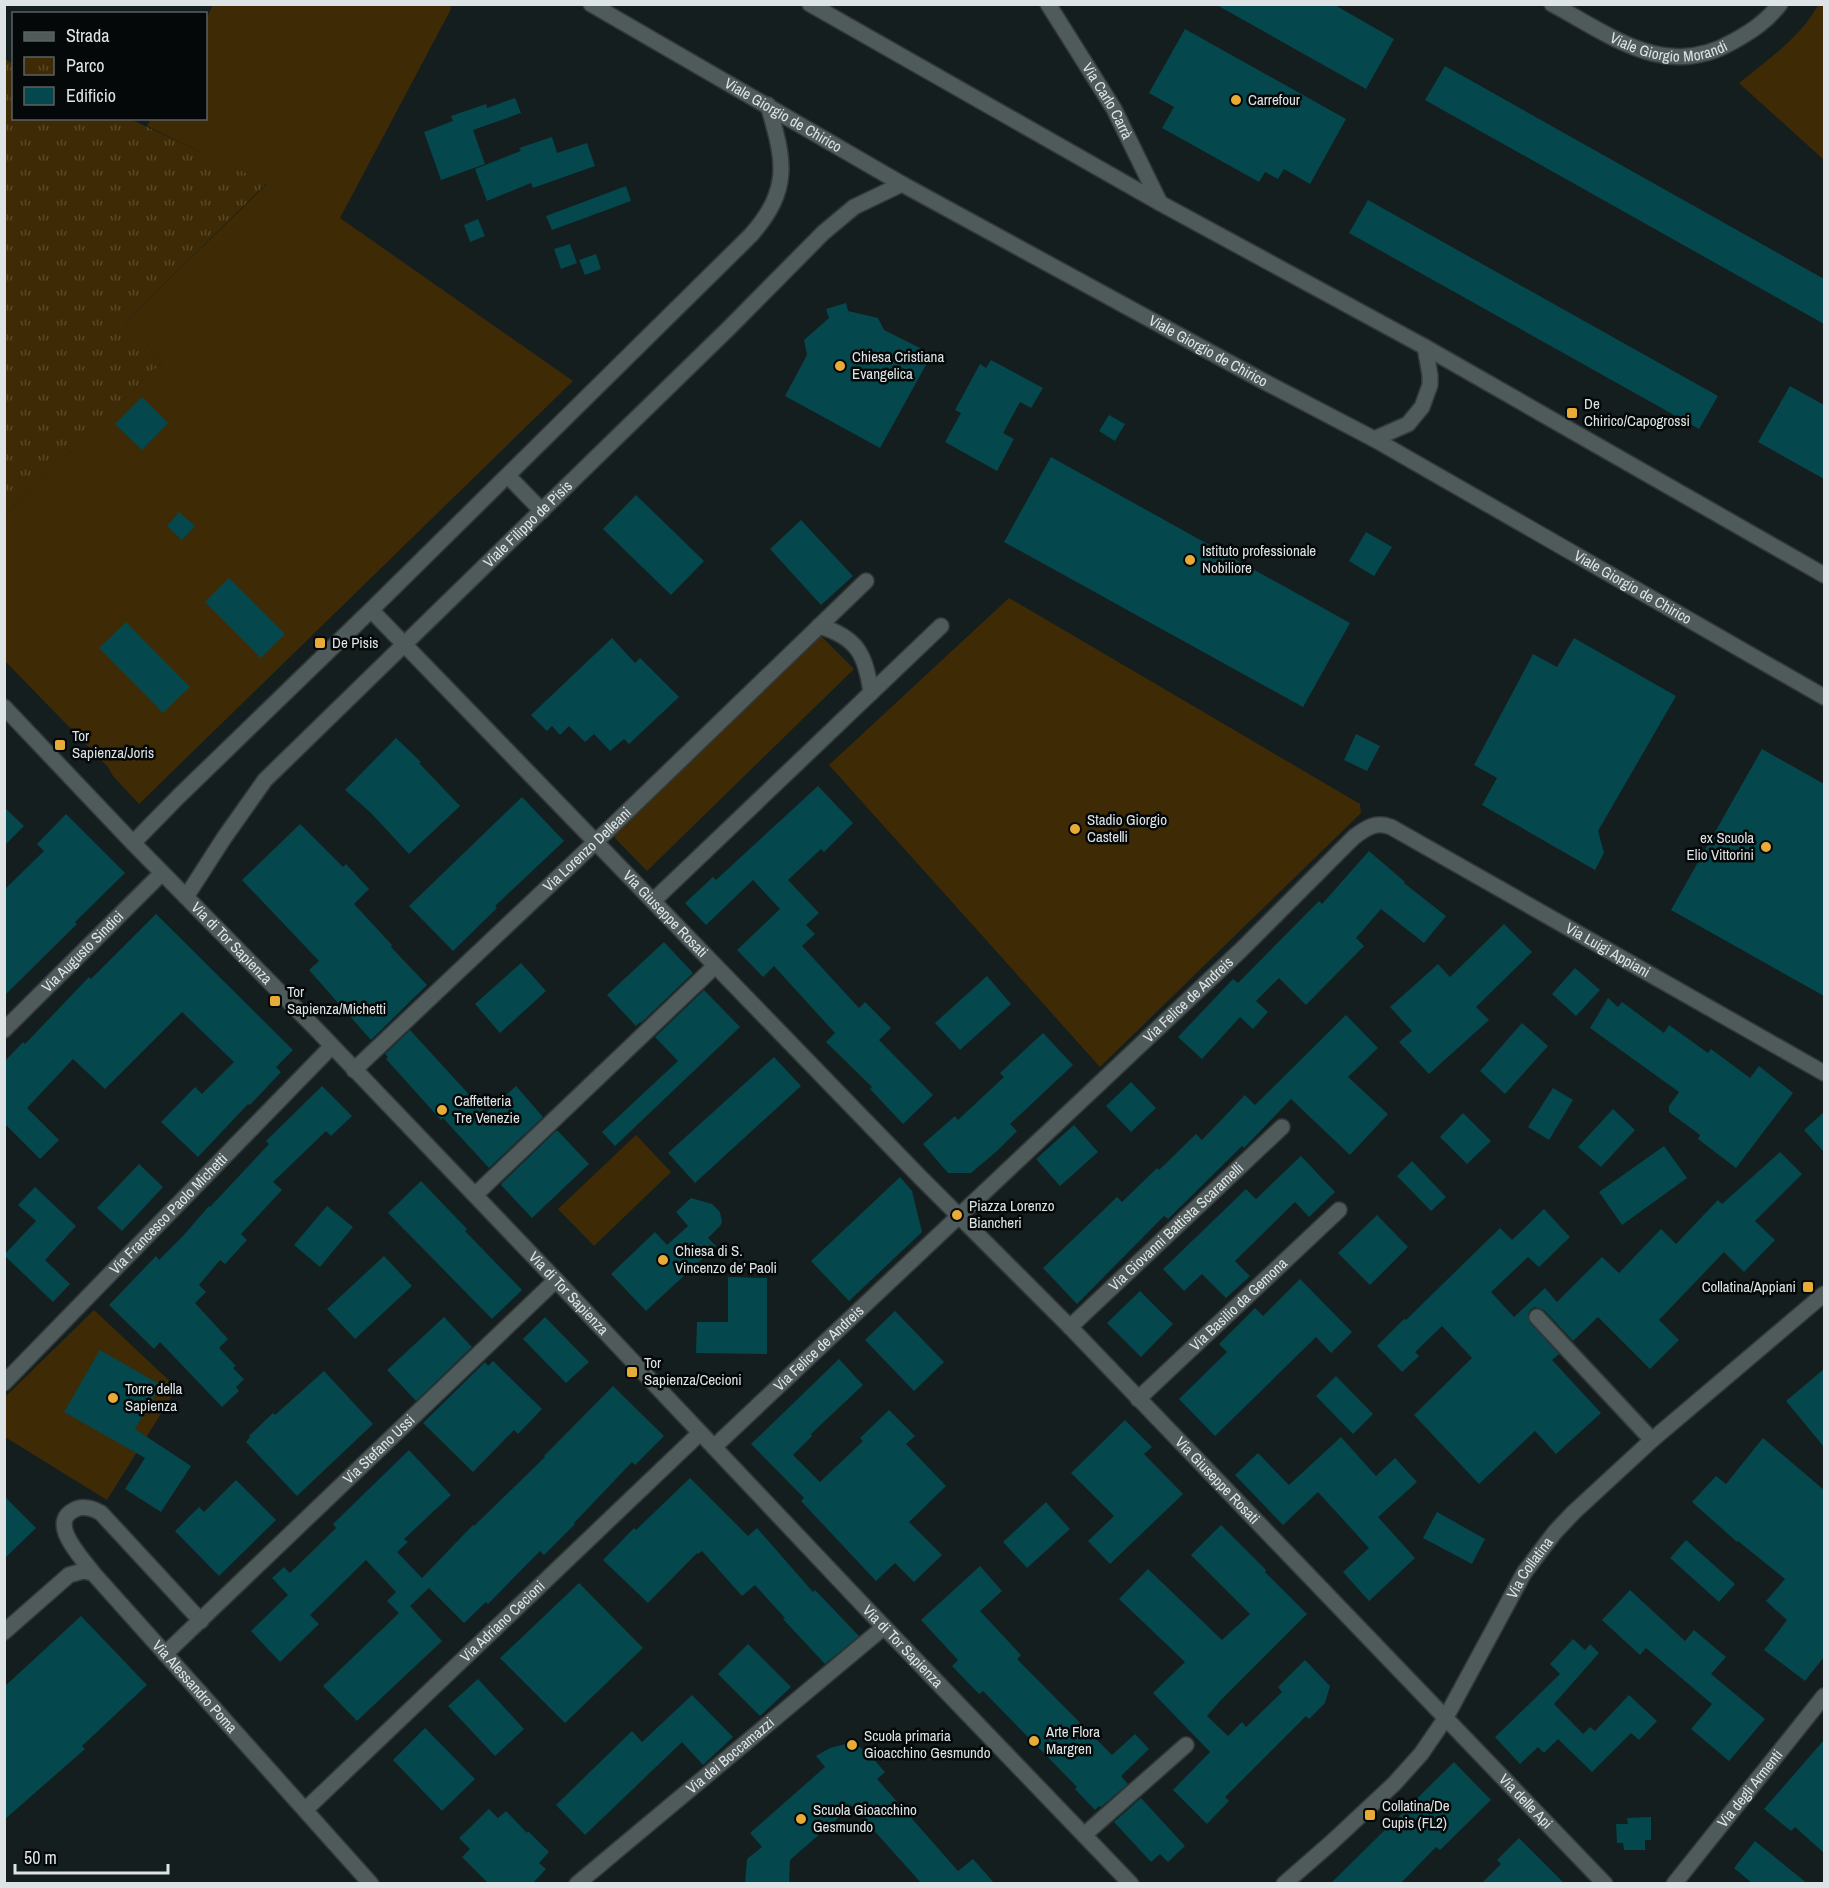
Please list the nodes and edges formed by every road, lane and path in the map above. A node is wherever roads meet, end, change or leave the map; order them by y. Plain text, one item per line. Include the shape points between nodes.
1 (591, 4) edge
2 (810, 4) edge
3 (1048, 4) edge
4 (1552, 4) edge
5 (1780, 4) edge
6 (768, 105) junction
7 (902, 183) junction
8 (1160, 203) junction
9 (1425, 346) junction
10 (1374, 439) junction
11 (508, 476) junction
12 (542, 511) junction
13 (1824, 575) edge
14 (866, 580) dead end
15 (371, 610) junction
16 (819, 626) junction
17 (941, 626) dead end
18 (406, 644) junction
19 (871, 693) junction
20 (1824, 697) edge
21 (4, 706) edge
22 (1391, 827) joint
23 (595, 841) junction
24 (133, 843) junction
25 (162, 873) junction
26 (186, 897) junction
27 (653, 901) junction
28 (716, 966) junction
29 (4, 1030) edge
30 (332, 1046) junction
31 (354, 1070) junction
32 (1824, 1073) edge
33 (1282, 1127) dead end
34 (475, 1195) junction
35 (1339, 1210) dead end
36 (959, 1216) junction
37 (556, 1280) junction
38 (1824, 1294) edge
39 (1537, 1317) dead end
40 (1070, 1327) junction
41 (4, 1383) edge
42 (1138, 1399) junction
43 (700, 1433) junction
44 (1652, 1440) junction
45 (714, 1447) junction
46 (93, 1573) junction
47 (201, 1621) junction
48 (884, 1627) junction
49 (4, 1632) edge
50 (165, 1654) junction
51 (1824, 1696) edge
52 (1445, 1719) junction
53 (1186, 1745) dead end
54 (305, 1810) junction
55 (1084, 1835) junction
56 (1675, 1882) edge
57 (371, 1884) edge
58 (577, 1884) edge
59 (1131, 1884) edge
60 (1284, 1884) edge
61 (1605, 1884) edge

1 - 6 street, Viale Giorgio de Chirico
2 - 8 street
3 - 8 street, Via Carlo Carrà via 1114,109
4 - 5 street, Viale Giorgio Morandi via 1632,47 1670,58 1704,54 1729,44 1765,22
6 - 7 street, Viale Giorgio de Chirico
6 - 11 street via 782,168 776,198 760,224
7 - 10 street, Viale Giorgio de Chirico
7 - 12 street, Viale Filippo de Pisis via 854,207 823,233
8 - 9 street
9 - 10 street via 1430,385 1422,407 1408,424
9 - 13 street
10 - 20 street, Viale Giorgio de Chirico
11 - 12 street
11 - 15 street
12 - 18 street, Viale Filippo de Pisis
14 - 16 street, Via Lorenzo Delleani
15 - 18 street, Via Giuseppe Rosati
15 - 24 street
16 - 19 street via 843,635 863,656
16 - 23 street, Via Lorenzo Delleani
17 - 19 street
18 - 23 street, Via Giuseppe Rosati
18 - 26 street, Viale Filippo de Pisis via 266,780
19 - 27 street
21 - 24 street, Via di Tor Sapienza
22 - 32 street, Via Luigi Appiani
22 - 36 street, Via Felice de Andreis via 1375,825 1354,837
23 - 27 street, Via Giuseppe Rosati
23 - 31 street, Via Lorenzo Delleani
24 - 25 street, Via di Tor Sapienza
25 - 26 street, Via di Tor Sapienza
25 - 29 street, Via Augusto Sindici
26 - 30 street, Via di Tor Sapienza
27 - 28 street, Via Giuseppe Rosati
28 - 34 street
28 - 36 street, Via Giuseppe Rosati
30 - 31 street, Via di Tor Sapienza
30 - 41 street, Via Francesco Paolo Michetti
31 - 34 street, Via di Tor Sapienza
33 - 40 street, Via Giovanni Battista Scaramelli
34 - 37 street, Via di Tor Sapienza
35 - 42 street, Via Basilio da Gemona
36 - 40 street, Via Giuseppe Rosati
36 - 45 street, Via Felice de Andreis
37 - 43 street, Via di Tor Sapienza
37 - 47 street, Via Stefano Ussi
38 - 44 street, Via Collatina
39 - 44 street
40 - 42 street, Via Giuseppe Rosati
42 - 52 street, Via Giuseppe Rosati
43 - 45 street, Via di Tor Sapienza
43 - 54 street, Via Adriano Cecioni
44 - 52 street, Via Collatina via 1574,1512 1534,1558
45 - 48 street, Via di Tor Sapienza
46 - 47 street, Via Alessandro Poma via 63,1525 74,1510 84,1507 104,1515
46 - 49 street via 69,1575
46 - 50 street, Via Alessandro Poma
47 - 50 street, Via Stefano Ussi
48 - 55 street, Via di Tor Sapienza
48 - 58 street, Via dei Boccamazzi
50 - 54 street, Via Alessandro Poma
51 - 56 street, Via degli Armenti
52 - 60 street, Via Collatina via 1394,1784
52 - 61 street, Via delle Api
53 - 55 street
54 - 57 street, Via Alessandro Poma
55 - 59 street, Via di Tor Sapienza

